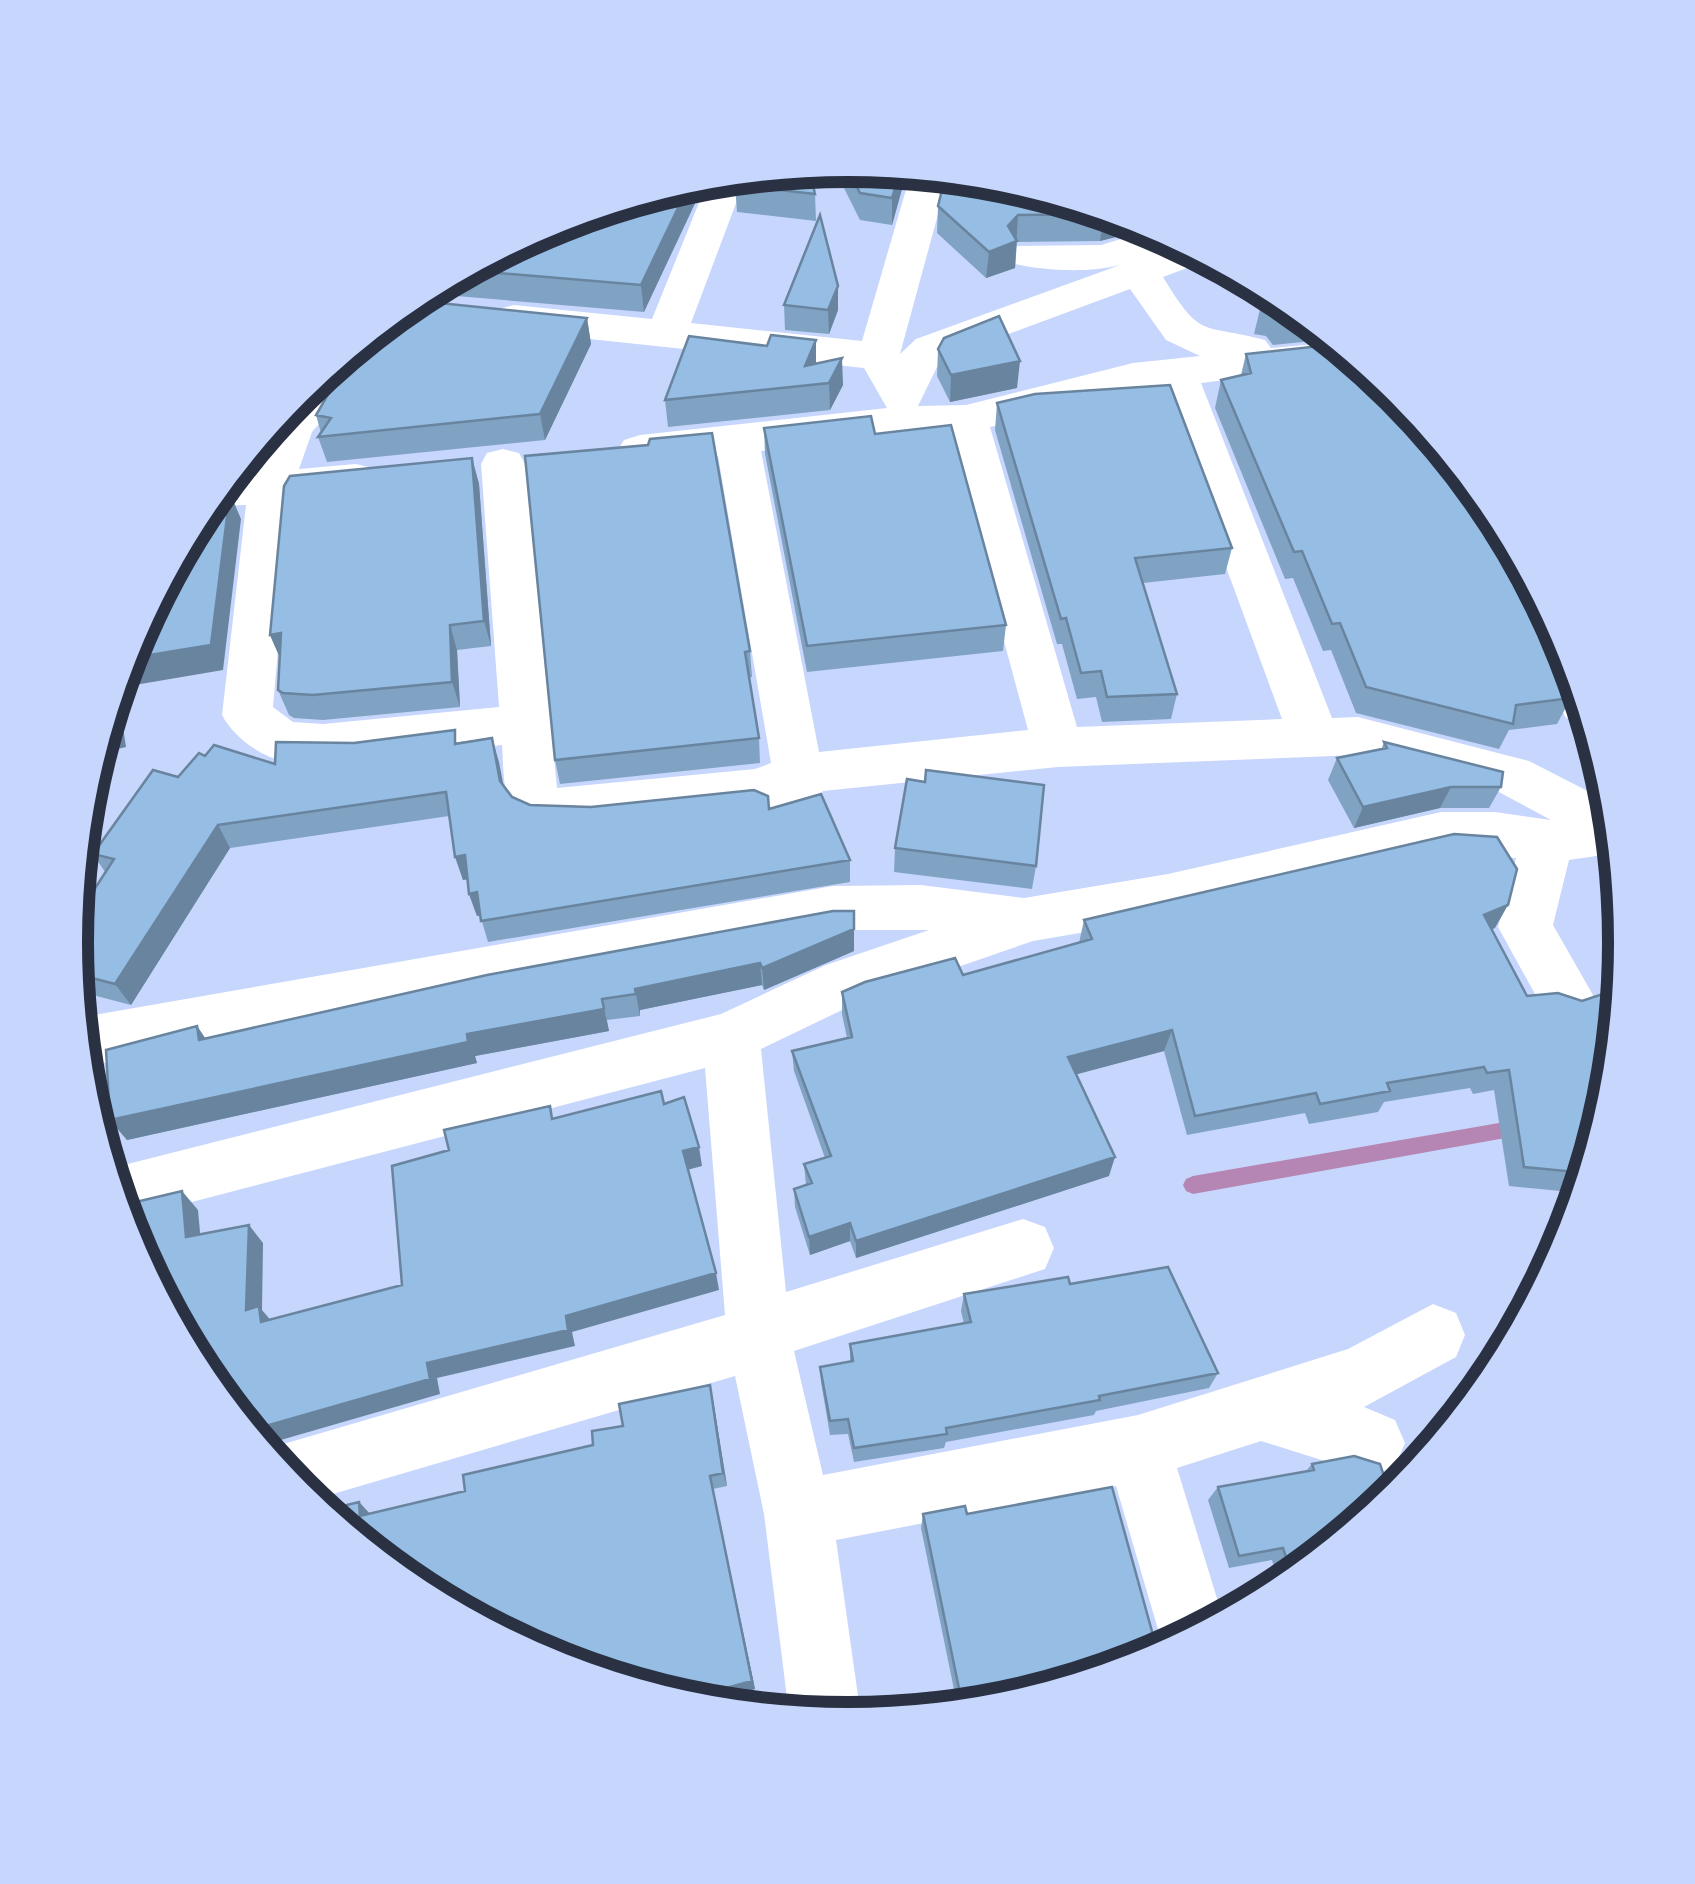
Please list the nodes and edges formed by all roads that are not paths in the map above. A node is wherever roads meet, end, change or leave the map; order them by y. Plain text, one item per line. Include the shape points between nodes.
1 (926, 187) edge
2 (722, 193) edge
3 (1145, 243) edge
4 (1029, 256) dead end
5 (1177, 257) edge
6 (1139, 270) junction
7 (477, 315) edge
8 (667, 332) junction
9 (1292, 343) edge
10 (879, 356) junction
11 (1330, 356) edge
12 (1176, 374) junction
13 (341, 376) edge
14 (907, 410) junction
15 (966, 419) junction
16 (737, 441) junction
17 (600, 454) edge
18 (503, 464) dead end
19 (406, 474) edge
20 (270, 488) junction
21 (236, 492) edge
22 (524, 724) junction
23 (1314, 737) junction
24 (1058, 747) junction
25 (798, 774) junction
26 (1598, 822) edge
27 (646, 830) edge
28 (1599, 833) edge
29 (1548, 842) junction
30 (1033, 918) junction
31 (1565, 995) edge
32 (731, 1036) junction
33 (94, 1040) edge
34 (130, 1190) edge
35 (1023, 1248) dead end
36 (758, 1332) junction
37 (1434, 1335) dead end
38 (1265, 1410) junction
39 (1372, 1444) dead end
40 (1138, 1448) junction
41 (302, 1470) edge
42 (798, 1514) junction
43 (1190, 1621) edge
44 (822, 1701) edge

1 - 10 street
2 - 8 street
3 - 4 street via 1104,256
5 - 6 street
6 - 9 street via 1175,330 1190,341 1223,349
6 - 14 street via 931,348 921,355
7 - 8 street
8 - 10 street
10 - 14 street
11 - 12 street
12 - 15 street via 1133,378
12 - 23 street
13 - 20 street via 292,426
14 - 15 street
14 - 16 street
15 - 24 street
16 - 17 street
16 - 25 street
18 - 22 street
19 - 20 street
20 - 21 street
20 - 22 street via 246,716 282,741 323,744
22 - 25 street via 532,794 542,806 757,789
23 - 24 street
23 - 26 street via 1358,736 1511,774
24 - 25 street
25 - 27 street via 798,790 748,814
28 - 29 street
29 - 30 street via 1495,833 1441,834 1168,896
29 - 31 street via 1525,927
30 - 32 street via 846,982
30 - 33 street via 921,907 833,908
32 - 34 street
32 - 36 street
35 - 36 street
36 - 41 street via 716,1352
36 - 42 street
37 - 38 street via 1362,1376
38 - 39 street
38 - 40 street
40 - 42 street
40 - 43 street
42 - 44 street

